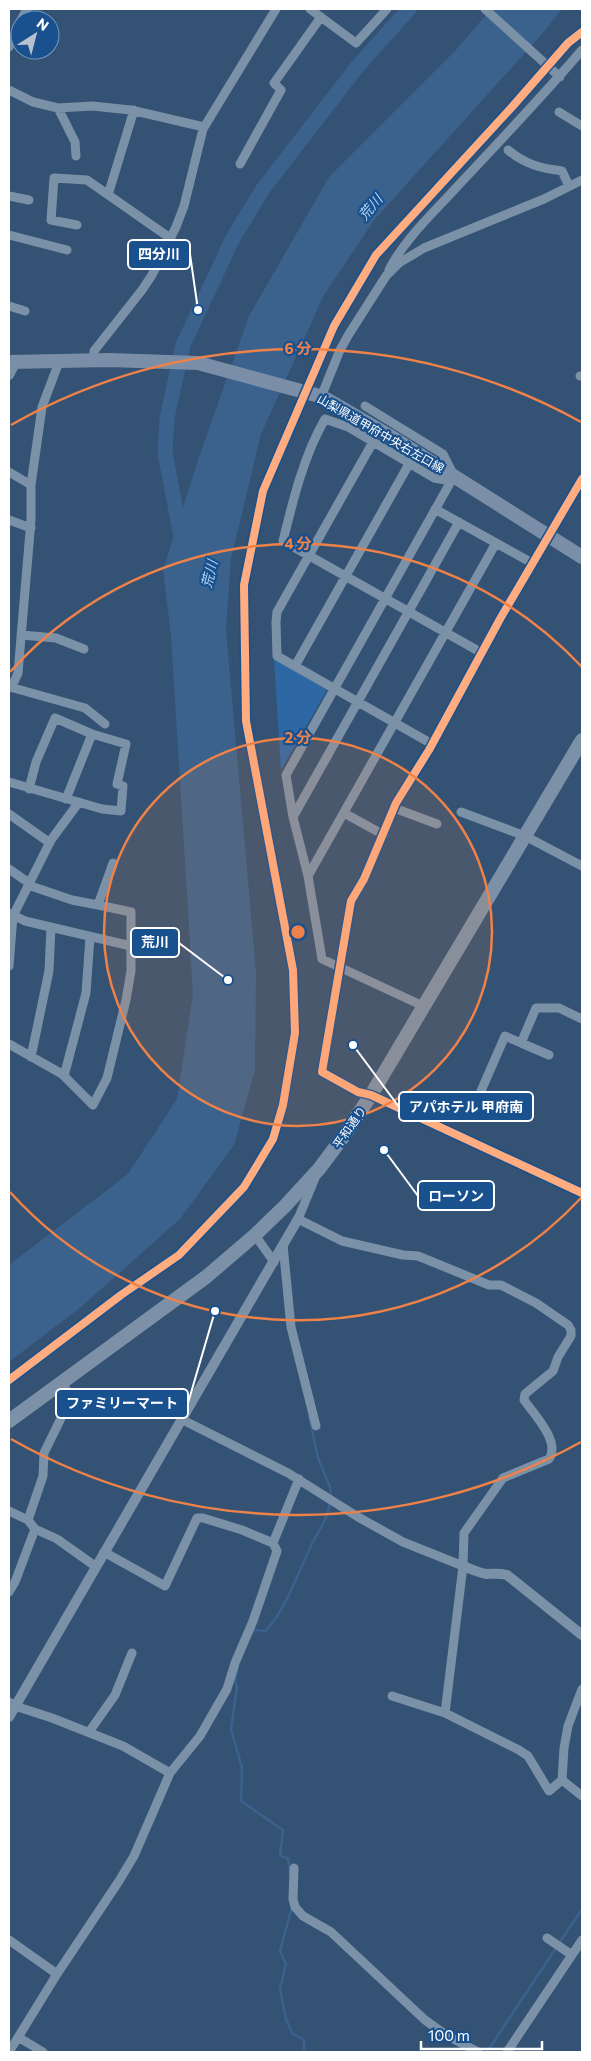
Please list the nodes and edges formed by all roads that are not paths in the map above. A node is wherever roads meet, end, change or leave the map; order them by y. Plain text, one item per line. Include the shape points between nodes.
1 (276, 9) edge
2 (310, 9) edge
3 (387, 9) edge
4 (485, 9) edge
5 (321, 17) junction
6 (582, 50) edge
7 (560, 76) junction
8 (9, 90) edge
9 (58, 108) junction
10 (134, 110) junction
11 (559, 112) dead end
12 (582, 126) edge
13 (204, 127) junction
14 (508, 150) dead end
15 (76, 156) dead end
16 (240, 164) dead end
17 (582, 180) edge
18 (569, 186) junction
19 (108, 194) junction
20 (9, 196) edge
21 (29, 200) dead end
22 (77, 225) dead end
23 (9, 235) edge
24 (170, 238) junction
25 (67, 250) dead end
26 (386, 276) junction
27 (9, 306) edge
28 (25, 311) dead end
29 (94, 360) junction
30 (13, 362) edge
31 (59, 362) junction
32 (9, 375) edge
33 (318, 396) junction
34 (365, 406) dead end
35 (373, 442) junction
36 (409, 464) junction
37 (9, 472) edge
38 (452, 478) junction
39 (582, 479) edge
40 (31, 485) junction
41 (435, 509) junction
42 (9, 520) edge
43 (459, 522) junction
44 (31, 528) junction
45 (549, 536) junction
46 (496, 543) junction
47 (309, 555) junction
48 (582, 557) edge
49 (532, 564) junction
50 (346, 576) junction
51 (385, 598) junction
52 (409, 612) junction
53 (445, 632) junction
54 (21, 636) junction
55 (84, 649) dead end
56 (482, 653) junction
57 (294, 666) junction
58 (9, 688) edge
59 (334, 689) junction
60 (358, 702) junction
61 (394, 722) junction
62 (104, 724) dead end
63 (92, 734) junction
64 (582, 740) edge
65 (432, 744) junction
66 (9, 782) edge
67 (29, 789) junction
68 (66, 799) junction
69 (79, 802) junction
70 (394, 808) junction
71 (344, 812) junction
72 (461, 812) dead end
73 (9, 814) edge
74 (293, 817) junction
75 (437, 824) dead end
76 (384, 835) junction
77 (524, 836) junction
78 (50, 843) junction
79 (113, 863) dead end
80 (582, 866) edge
81 (9, 869) edge
82 (308, 876) junction
83 (29, 884) junction
84 (98, 905) junction
85 (11, 914) edge
86 (50, 927) junction
87 (90, 936) junction
88 (132, 946) junction
89 (9, 965) edge
90 (340, 967) junction
91 (424, 1006) junction
92 (582, 1019) edge
93 (521, 1043) junction
94 (9, 1044) edge
95 (549, 1055) dead end
96 (31, 1057) junction
97 (64, 1076) junction
98 (481, 1092) dead end
99 (371, 1095) junction
100 (319, 1169) junction
101 (582, 1193) edge
102 (298, 1219) junction
103 (255, 1235) junction
104 (283, 1245) junction
105 (274, 1262) junction
106 (64, 1379) junction
107 (181, 1418) junction
108 (9, 1421) edge
109 (316, 1426) dead end
110 (299, 1479) junction
111 (9, 1511) edge
112 (28, 1520) junction
113 (35, 1529) junction
114 (273, 1543) junction
115 (104, 1552) junction
116 (95, 1566) junction
117 (463, 1566) junction
118 (9, 1592) edge
119 (582, 1636) edge
120 (132, 1654) dead end
121 (582, 1689) edge
122 (392, 1696) dead end
123 (12, 1704) edge
124 (445, 1714) junction
125 (9, 1717) edge
126 (89, 1732) junction
127 (170, 1773) junction
128 (562, 1780) junction
129 (582, 1796) edge
130 (294, 1868) dead end
131 (547, 1938) dead end
132 (9, 1940) edge
133 (582, 1940) edge
134 (569, 1953) junction
135 (57, 1974) junction
136 (18, 2037) junction
137 (9, 2052) edge
138 (43, 2052) edge
139 (477, 2052) edge
140 (507, 2052) edge

1 - 13 street
2 - 5 street
3 - 5 street via 356,44
4 - 7 street
5 - 16 street via 274,84 281,90
6 - 7 street
7 - 26 street via 426,221 395,258
8 - 9 street via 33,102
9 - 10 street via 92,106
9 - 15 street via 76,142
10 - 13 street
10 - 19 street
11 - 12 street
13 - 24 street via 184,206
14 - 18 street via 522,162 562,171
17 - 18 street
18 - 26 street via 424,248
19 - 22 street via 87,180 54,178 51,220
19 - 24 street
20 - 21 street
23 - 25 street
24 - 29 street via 142,290 94,351
26 - 33 street via 340,350
27 - 28 street
29 - 31 main road, 山梨県道甲府中央右左口線
29 - 33 main road, 山梨県道甲府中央右左口線 via 198,363
30 - 31 main road, 山梨県道甲府中央右左口線
30 - 32 street
31 - 40 street via 42,407
33 - 38 main road, 山梨県道甲府中央右左口線 via 390,436
34 - 38 street via 443,454
35 - 36 street
35 - 47 street
35 - 47 street via 325,418 321,425 307,459 283,541
36 - 38 street via 434,478
36 - 50 street
37 - 40 street
38 - 41 street
38 - 45 main road, 山梨県道甲府中央右左口線
39 - 45 street
40 - 44 street
41 - 43 street
41 - 51 street
42 - 44 street
43 - 46 street
43 - 52 street
44 - 54 street
45 - 48 main road, 山梨県道甲府中央右左口線
45 - 49 street
46 - 49 street
46 - 53 street
47 - 50 street
47 - 57 street via 277,612 277,656
49 - 56 street
50 - 51 street
50 - 57 street
51 - 52 street
51 - 59 street
52 - 53 street
52 - 60 street
53 - 56 street
53 - 61 street
54 - 55 street via 56,638
54 - 58 street via 18,673
56 - 65 street
57 - 59 street
58 - 62 street via 85,708
59 - 60 street
59 - 74 street via 286,776
60 - 61 street
60 - 74 street
61 - 65 street
61 - 71 street
63 - 67 street via 55,718 36,762
63 - 68 street
63 - 69 street via 126,744 117,784 123,786 121,811
64 - 77 highway, 平和通り
65 - 70 street
66 - 67 street
67 - 68 street
68 - 69 street
69 - 78 street
70 - 75 street
70 - 76 street
71 - 76 street
71 - 82 street
72 - 77 street
73 - 78 street
74 - 82 street
76 - 90 street via 351,901
77 - 80 street
77 - 91 highway, 平和通り
78 - 83 street
79 - 84 street
81 - 83 street
82 - 90 street via 322,959
83 - 84 street via 72,900
83 - 85 street
84 - 88 street via 131,912
85 - 86 street via 25,922
85 - 89 street
86 - 87 street
86 - 96 street via 49,971
87 - 88 street
87 - 97 street via 86,993
88 - 97 street via 126,1000 107,1078 93,1105
90 - 91 street
90 - 99 street via 322,1072 358,1092
91 - 99 highway, 平和通り
92 - 93 street via 559,1008 536,1008
93 - 95 street
93 - 98 street via 505,1036
94 - 96 street
96 - 97 street
99 - 100 highway, 平和通り
99 - 101 street
100 - 102 street
100 - 103 highway, 平和通り
102 - 104 street
102 - 117 street via 342,1241 418,1256 489,1285 502,1285 536,1303 572,1330 553,1371 525,1394 524,1400 551,1439 551,1455 549,1459 503,1478 464,1533
103 - 105 street
103 - 106 highway, 平和通り via 206,1277
104 - 105 street
104 - 109 street via 291,1327
105 - 107 street
106 - 108 highway, 平和通り
106 - 112 street via 68,1404 44,1453 43,1476
107 - 110 street
107 - 115 street
110 - 114 street
110 - 117 street via 403,1542
111 - 112 street
112 - 113 street
113 - 116 street via 57,1539
113 - 118 street
114 - 115 street via 242,1530 197,1518 165,1586
114 - 127 street via 277,1551 270,1576 227,1689 200,1736
115 - 116 street
116 - 123 street
117 - 119 street via 481,1573 507,1575
117 - 124 street
120 - 126 street via 115,1695
121 - 128 street via 568,1726
122 - 124 street
123 - 125 street
123 - 126 street
124 - 128 street via 528,1756 548,1791
126 - 127 street via 138,1753
127 - 135 street via 134,1856
128 - 129 street
130 - 139 street via 293,1899 303,1916 331,1932 425,2020
131 - 134 street
132 - 135 street
133 - 134 street
134 - 140 street
135 - 136 street
136 - 137 street
136 - 138 street

